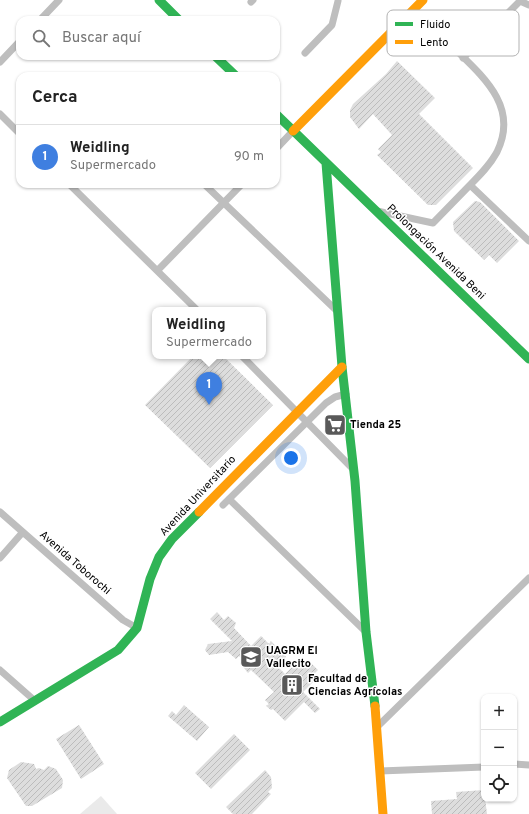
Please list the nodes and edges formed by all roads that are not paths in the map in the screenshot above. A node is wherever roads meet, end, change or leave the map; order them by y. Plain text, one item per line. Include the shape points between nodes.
1 (60, 0) edge
2 (159, 0) edge
3 (338, 0) edge
4 (423, 0) edge
5 (520, 1) edge
6 (529, 5) edge
7 (413, 10) edge
8 (511, 10) edge
9 (44, 16) edge
10 (175, 16) edge
11 (387, 36) edge
12 (16, 45) edge
13 (305, 53) dead end
14 (463, 58) edge
15 (220, 60) edge
16 (0, 62) edge
17 (232, 72) edge
18 (0, 114) edge
19 (280, 118) edge
20 (16, 130) edge
21 (293, 131) junction
22 (280, 145) edge
23 (326, 163) junction
24 (470, 185) junction
25 (73, 188) edge
26 (208, 188) edge
27 (238, 188) edge
28 (223, 203) junction
29 (375, 211) junction
30 (529, 242) edge
31 (158, 270) junction
32 (194, 307) edge
33 (338, 311) junction
34 (245, 359) edge
35 (529, 359) edge
36 (342, 367) junction
37 (346, 394) junction
38 (296, 411) junction
39 (306, 421) junction
40 (353, 469) junction
41 (229, 500) junction
42 (223, 505) dead end
43 (0, 512) edge
44 (22, 533) junction
45 (0, 558) edge
46 (529, 578) edge
47 (137, 628) junction
48 (366, 632) junction
49 (0, 670) edge
50 (34, 700) junction
51 (0, 722) edge
52 (377, 727) junction
53 (517, 764) edge
54 (529, 765) edge
55 (481, 767) edge
56 (380, 771) junction
57 (383, 814) edge

1 - 9 street
2 - 10 street
3 - 13 street via 332,25
4 - 7 street
5 - 6 street
5 - 8 street
11 - 21 street
12 - 16 street
14 - 24 street via 484,78 496,95 504,127 491,162
15 - 17 street
18 - 20 street
19 - 21 street
21 - 22 street
21 - 23 street, Prolongación Avenida Beni
23 - 29 street, Prolongación Avenida Beni
23 - 33 street
24 - 29 street via 433,224
24 - 30 street
25 - 31 street
26 - 28 street
27 - 28 street
28 - 31 street
28 - 33 street
29 - 35 street, Prolongación Avenida Beni
31 - 32 street
33 - 36 street
34 - 38 street
36 - 37 street
36 - 38 street, Avenida Universitario
37 - 39 street via 326,402
37 - 40 street
38 - 39 street
38 - 47 street, Avenida Universitario via 188,521 159,557 150,579
39 - 40 street
39 - 41 street
40 - 48 street
41 - 42 street
41 - 48 street
43 - 44 street, Avenida Toborochi
44 - 45 street
44 - 47 street, Avenida Toborochi via 123,620
46 - 52 street
47 - 50 street, Avenida Universitario via 118,650
48 - 52 street
49 - 50 street
50 - 51 street, Avenida Universitario
52 - 56 street
53 - 54 street
55 - 56 street
56 - 57 street

